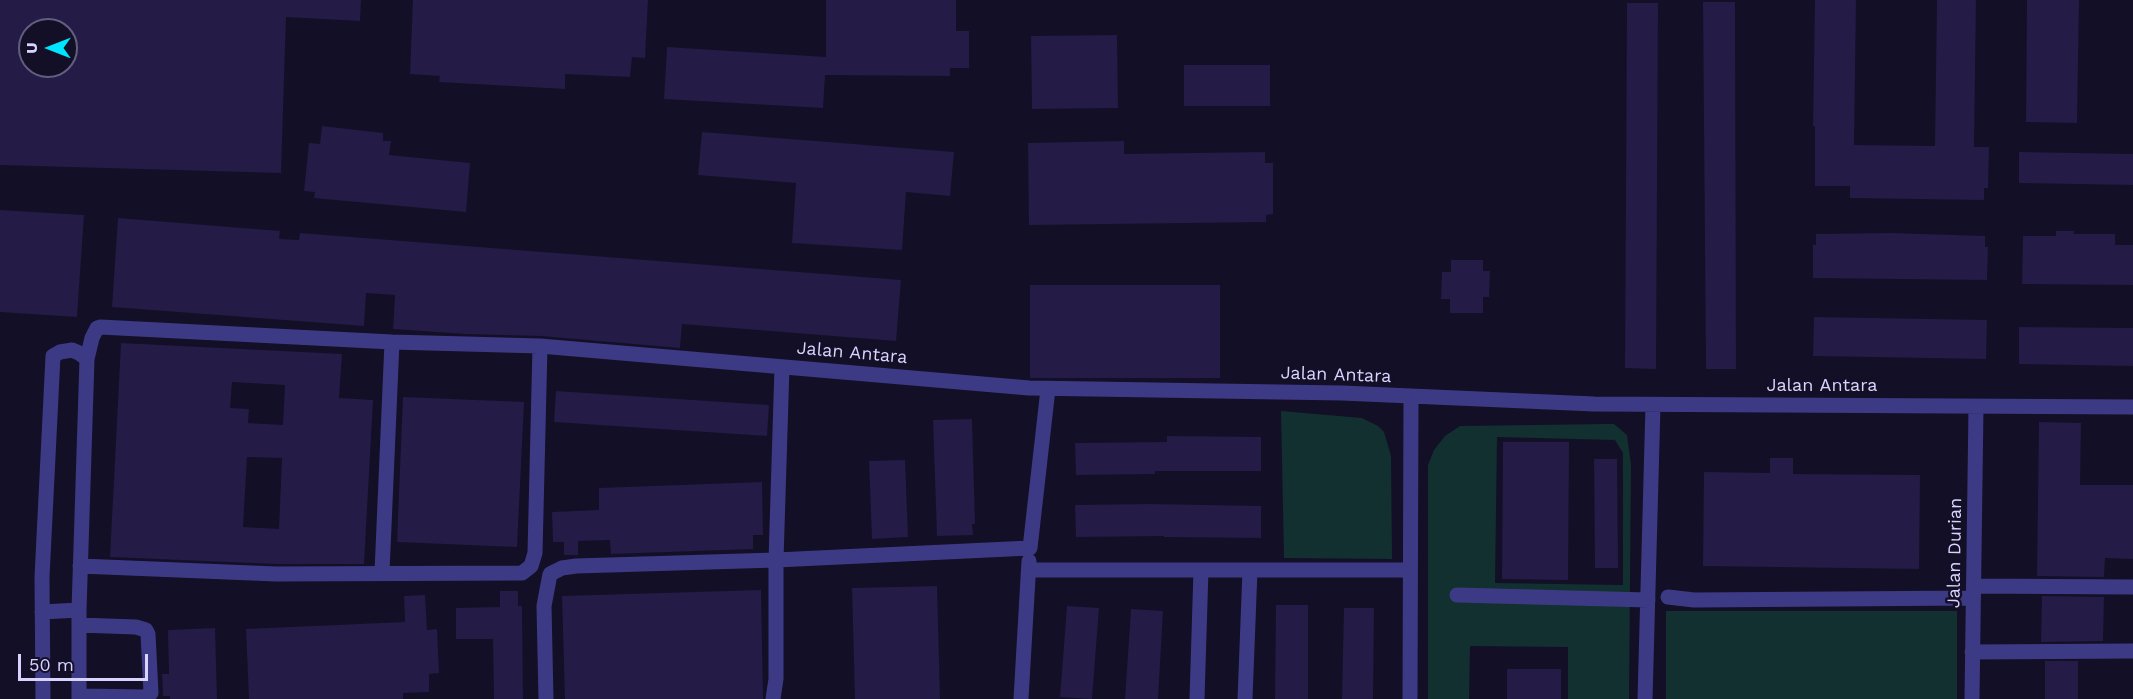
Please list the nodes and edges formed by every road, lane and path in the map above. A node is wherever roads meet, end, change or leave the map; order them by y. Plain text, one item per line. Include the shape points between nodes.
1 (392, 342) junction
2 (540, 346) junction
3 (87, 359) junction
4 (782, 367) junction
5 (1048, 388) junction
6 (1411, 397) junction
7 (1653, 405) junction
8 (1976, 407) junction
9 (2133, 407) edge
10 (1030, 548) junction
11 (776, 560) junction
12 (80, 566) junction
13 (1029, 570) junction
14 (1201, 570) junction
15 (1250, 570) junction
16 (1410, 570) junction
17 (382, 573) junction
18 (2133, 587) edge
19 (1974, 592) junction
20 (1457, 595) dead end
21 (1668, 597) dead end
22 (1648, 600) junction
23 (42, 612) junction
24 (79, 617) junction
25 (2133, 651) edge
26 (1972, 652) junction
27 (79, 698) edge
28 (43, 699) edge
29 (546, 699) edge
30 (773, 699) edge
31 (1021, 699) edge
32 (1197, 699) edge
33 (1245, 699) edge
34 (1410, 699) edge
35 (1645, 699) edge
36 (1972, 699) edge

1 - 2 street, Jalan Antara
1 - 3 street, Jalan Antara via 100,327 92,338
1 - 17 street
2 - 4 street, Jalan Antara
2 - 17 street via 535,553 531,566 512,574
3 - 12 street
3 - 23 street via 72,350 52,356
4 - 5 street, Jalan Antara
4 - 11 street
5 - 6 street, Jalan Antara
5 - 10 street
6 - 7 street, Jalan Antara
6 - 16 street
7 - 8 street, Jalan Antara
7 - 22 street
8 - 9 street, Jalan Antara
8 - 19 street, Jalan Durian
10 - 11 street
10 - 13 street
11 - 29 street via 576,566 550,574 544,606
11 - 30 street
12 - 17 street via 276,574
12 - 24 street
13 - 14 street
13 - 31 street
14 - 15 street
14 - 32 street
15 - 16 street
15 - 33 street
16 - 34 street
18 - 19 street
19 - 21 street via 1694,600
19 - 26 street, Jalan Durian
20 - 22 street
22 - 35 street
23 - 24 street
23 - 28 street
24 - 27 street
24 - 27 street via 146,630 151,693 147,697
25 - 26 street
26 - 36 street, Jalan Durian

